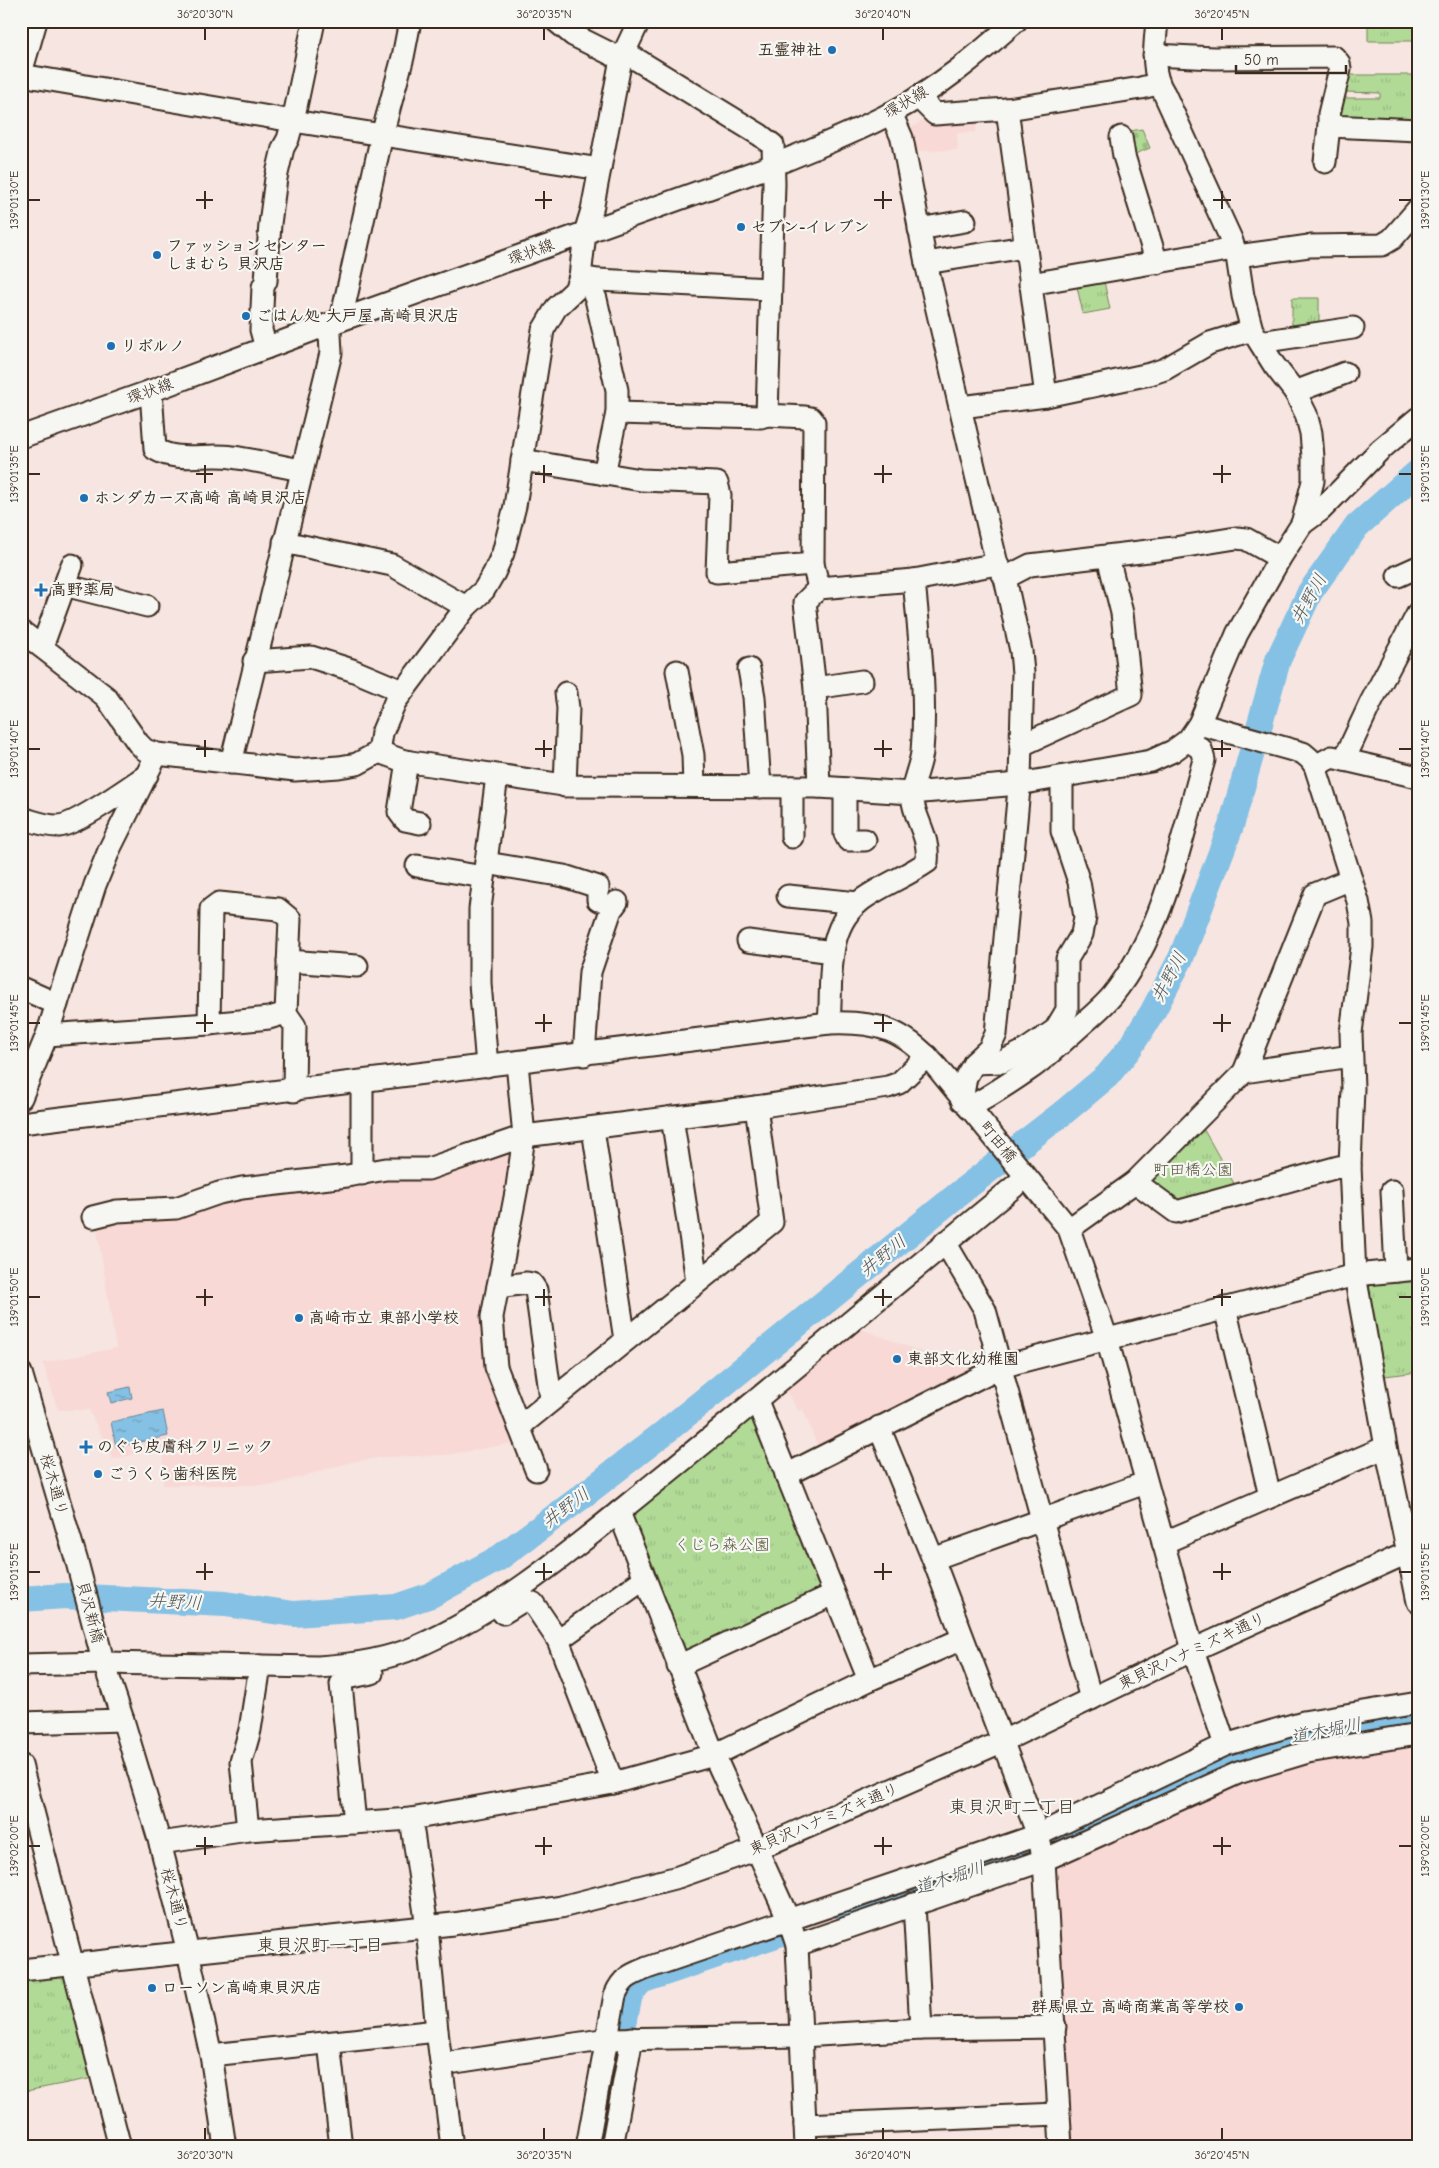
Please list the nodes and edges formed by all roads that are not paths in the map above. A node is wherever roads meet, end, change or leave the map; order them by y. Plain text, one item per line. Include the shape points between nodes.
1 (36, 21) edge
2 (314, 21) edge
3 (410, 21) edge
4 (556, 21) edge
5 (639, 21) edge
6 (1016, 21) edge
7 (1157, 21) edge
8 (1154, 55) junction
9 (623, 56) junction
10 (21, 74) edge
11 (1158, 84) junction
12 (918, 97) junction
13 (1007, 109) junction
14 (891, 113) junction
15 (293, 121) junction
16 (1329, 126) junction
17 (1418, 130) edge
18 (382, 135) junction
19 (1121, 137) dead end
20 (1325, 162) dead end
21 (774, 165) junction
22 (600, 169) junction
23 (1418, 209) edge
24 (965, 221) dead end
25 (919, 229) junction
26 (585, 233) junction
27 (1024, 248) junction
28 (1235, 253) junction
29 (1157, 263) junction
30 (926, 264) junction
31 (580, 277) junction
32 (1030, 284) junction
33 (770, 289) junction
34 (334, 322) junction
35 (1353, 328) dead end
36 (1256, 336) junction
37 (266, 348) junction
38 (1346, 373) dead end
39 (151, 392) junction
40 (1295, 392) junction
41 (1046, 396) junction
42 (961, 408) junction
43 (617, 413) junction
44 (767, 415) junction
45 (1418, 418) edge
46 (21, 437) edge
47 (522, 460) junction
48 (301, 470) junction
49 (604, 474) junction
50 (1302, 524) junction
51 (284, 542) junction
52 (1108, 557) junction
53 (1280, 558) junction
54 (72, 564) dead end
55 (813, 564) junction
56 (1418, 567) edge
57 (1001, 571) junction
58 (1398, 576) dead end
59 (914, 580) junction
60 (64, 585) junction
61 (818, 588) junction
62 (147, 606) dead end
63 (466, 607) junction
64 (1418, 613) edge
65 (21, 631) edge
66 (42, 647) junction
67 (254, 661) junction
68 (749, 669) dead end
69 (677, 671) dead end
70 (862, 682) dead end
71 (815, 688) junction
72 (402, 691) junction
73 (566, 693) dead end
74 (1201, 731) junction
75 (1022, 745) junction
76 (379, 752) junction
77 (157, 754) junction
78 (1344, 760) junction
79 (407, 761) junction
80 (230, 763) junction
81 (1315, 766) junction
82 (147, 775) junction
83 (497, 776) junction
84 (1418, 776) edge
85 (1062, 777) junction
86 (1020, 784) junction
87 (565, 786) junction
88 (694, 786) junction
89 (760, 787) junction
90 (792, 787) junction
91 (818, 787) junction
92 (845, 789) junction
93 (911, 793) junction
94 (21, 818) edge
95 (420, 823) dead end
96 (792, 837) dead end
97 (865, 840) dead end
98 (417, 866) dead end
99 (485, 870) junction
100 (1351, 879) junction
101 (788, 896) dead end
102 (858, 902) junction
103 (748, 942) dead end
104 (833, 952) junction
105 (288, 961) junction
106 (357, 966) dead end
107 (21, 988) edge
108 (57, 1004) junction
109 (286, 1013) junction
110 (829, 1023) junction
111 (208, 1024) junction
112 (47, 1035) junction
113 (584, 1055) junction
114 (927, 1056) junction
115 (1351, 1056) junction
116 (517, 1063) junction
117 (974, 1063) junction
118 (487, 1066) junction
119 (1244, 1072) junction
120 (362, 1082) junction
121 (294, 1091) junction
122 (21, 1098) edge
123 (756, 1107) junction
124 (968, 1107) junction
125 (672, 1118) junction
126 (21, 1123) edge
127 (593, 1129) junction
128 (524, 1136) junction
129 (1350, 1166) junction
130 (362, 1174) junction
131 (1024, 1174) junction
132 (1135, 1182) junction
133 (1392, 1191) dead end
134 (93, 1217) dead end
135 (1069, 1229) junction
136 (945, 1242) junction
137 (1418, 1270) edge
138 (1396, 1271) junction
139 (1355, 1276) junction
140 (697, 1281) junction
141 (498, 1286) junction
142 (1225, 1308) junction
143 (1107, 1338) junction
144 (625, 1340) junction
145 (1000, 1367) junction
146 (21, 1373) edge
147 (551, 1399) junction
148 (757, 1401) junction
149 (519, 1427) junction
150 (879, 1427) junction
151 (1386, 1447) junction
152 (536, 1470) dead end
153 (786, 1475) junction
154 (1146, 1483) junction
155 (1270, 1496) junction
156 (618, 1512) junction
157 (1042, 1519) junction
158 (1163, 1543) junction
159 (1413, 1550) edge
160 (933, 1559) junction
161 (79, 1568) joint
162 (644, 1579) junction
163 (834, 1594) junction
164 (1418, 1602) edge
165 (962, 1639) junction
166 (558, 1640) junction
167 (1193, 1650) junction
168 (103, 1660) junction
169 (21, 1665) edge
170 (260, 1666) junction
171 (678, 1666) junction
172 (869, 1680) junction
173 (1091, 1699) junction
174 (1418, 1703) edge
175 (123, 1720) junction
176 (21, 1723) edge
177 (1418, 1734) edge
178 (1001, 1742) junction
179 (1225, 1745) junction
180 (714, 1755) junction
181 (21, 1766) edge
182 (613, 1783) junction
183 (411, 1819) junction
184 (355, 1823) junction
185 (248, 1830) junction
186 (1038, 1835) junction
187 (160, 1843) junction
188 (755, 1850) junction
189 (1044, 1860) junction
190 (914, 1904) junction
191 (427, 1927) junction
192 (792, 1932) junction
193 (188, 1952) junction
194 (73, 1964) junction
195 (21, 1970) edge
196 (1055, 2026) junction
197 (921, 2029) junction
198 (437, 2030) junction
199 (801, 2036) junction
200 (632, 2038) junction
201 (608, 2039) junction
202 (329, 2043) junction
203 (212, 2055) junction
204 (442, 2064) junction
205 (1058, 2114) junction
206 (805, 2125) junction
207 (120, 2147) edge
208 (225, 2147) edge
209 (341, 2147) edge
210 (452, 2147) edge
211 (587, 2147) edge
212 (612, 2147) edge
213 (806, 2147) edge
214 (1061, 2147) edge

1 - 10 street
2 - 15 street
3 - 18 street
4 - 9 street via 573,35
5 - 9 street
6 - 12 street, 環状線 via 984,50
7 - 8 street
8 - 11 street
8 - 16 street via 1233,59 1334,57 1340,69
9 - 21 street via 769,140 773,145
9 - 22 street
10 - 15 street
11 - 13 street
11 - 28 street via 1225,223
12 - 13 street via 935,114
12 - 14 street, 環状線
13 - 27 street
14 - 21 street, 環状線
14 - 25 street via 902,138
15 - 18 street
15 - 37 street via 283,148 270,224 261,330
16 - 17 street
16 - 20 street
18 - 22 street
18 - 34 street
19 - 29 street
21 - 26 street, 環状線
21 - 33 street
22 - 26 street
23 - 28 street via 1382,246 1309,246
24 - 25 street
25 - 30 street
26 - 31 street
26 - 34 street, 環状線
27 - 30 street
27 - 32 street
28 - 29 street
28 - 36 street via 1243,296
29 - 32 street
30 - 42 street
31 - 33 street
31 - 43 street via 591,287 596,299 617,390
31 - 47 street via 575,290 556,308 543,330
32 - 41 street
33 - 44 street
34 - 37 street, 環状線
34 - 48 street via 330,334 331,353
35 - 36 street
36 - 40 street
36 - 41 street via 1210,343 1150,374
37 - 39 street, 環状線
38 - 40 street
39 - 46 street, 環状線
39 - 48 street via 155,449 160,452 184,457 230,456
40 - 50 street via 1306,414 1313,457 1312,481
41 - 42 street
42 - 57 street
43 - 44 street
43 - 49 street
44 - 55 street via 811,418 814,422
45 - 50 street
47 - 49 street
47 - 63 street via 503,553 489,582
48 - 51 street
49 - 55 street via 641,480 718,483 717,572
50 - 53 street
51 - 63 street via 392,565
51 - 67 street
52 - 53 street via 1236,538 1246,539
52 - 57 street
52 - 75 street via 1122,613 1131,695
53 - 74 street via 1237,634
54 - 60 street
55 - 61 street
56 - 58 street
57 - 59 street
57 - 75 street via 1021,651
59 - 61 street
59 - 93 street via 922,752
60 - 62 street
60 - 66 street
61 - 71 street via 805,602
63 - 72 street
64 - 78 street
65 - 66 street
66 - 77 street via 106,697 145,750
67 - 72 street via 311,657
67 - 80 street
68 - 89 street
69 - 88 street via 693,755
70 - 71 street
71 - 91 street
72 - 76 street via 382,733
73 - 87 street
74 - 81 street via 1302,753
74 - 85 street via 1173,751 1151,761
74 - 124 street via 1204,760 1168,883 1156,916 1126,975 1112,996 1042,1059
75 - 86 street
76 - 79 street
76 - 80 street via 356,764 330,768 295,770
77 - 80 street
77 - 82 street
78 - 81 street via 1332,757
78 - 84 street
79 - 83 street
79 - 95 street via 399,812 405,820
81 - 100 street
82 - 94 street via 61,826
82 - 108 street via 95,885
83 - 87 street
83 - 99 street
85 - 86 street
85 - 117 street via 1062,831 1079,882 1085,917 1082,934 1067,959 1067,1010 1055,1030 1024,1051 1002,1062
86 - 93 street
86 - 117 street via 996,1034 989,1048
87 - 88 street
88 - 89 street
89 - 90 street
90 - 91 street
90 - 96 street
91 - 92 street
92 - 93 street
92 - 97 street via 845,834 848,840
93 - 102 street via 926,838 927,862
98 - 99 street
99 - 113 street via 564,876 598,886 607,901 611,910 590,972
99 - 118 street via 479,946
100 - 115 street via 1362,923
100 - 119 street via 1315,894
101 - 102 street
102 - 104 street via 841,924 833,942
103 - 104 street
104 - 110 street
105 - 106 street
105 - 109 street
105 - 111 street via 290,918 278,910 219,903 212,909
107 - 108 street
108 - 112 street
109 - 111 street via 269,1018
109 - 121 street via 295,1026
110 - 113 street, 町田橋
110 - 114 street, 町田橋 via 876,1025 911,1042
111 - 112 street
112 - 122 street
113 - 116 street, 町田橋
114 - 123 street via 899,1084
114 - 124 street, 町田橋
115 - 119 street
115 - 129 street
116 - 118 street, 町田橋
116 - 128 street
117 - 124 street via 966,1076
118 - 120 street, 町田橋
119 - 132 street
120 - 121 street, 町田橋
120 - 130 street
121 - 126 street, 町田橋
123 - 125 street
123 - 140 street via 772,1222
124 - 131 street, 町田橋
125 - 127 street
125 - 140 street
127 - 128 street
127 - 144 street
128 - 130 street via 428,1169 386,1169
128 - 141 street via 518,1187
129 - 132 street via 1176,1212
129 - 139 street
130 - 134 street via 242,1188 219,1192 176,1208
131 - 135 street, 町田橋
131 - 136 street
132 - 135 street
133 - 138 street
135 - 143 street
136 - 145 street via 985,1310
136 - 148 street
137 - 138 street
138 - 139 street
139 - 142 street
139 - 151 street
140 - 144 street
141 - 147 street via 528,1283 536,1290
141 - 149 street via 492,1317 493,1346 496,1366
142 - 143 street
142 - 155 street
143 - 145 street
143 - 154 street
144 - 147 street
145 - 150 street
145 - 157 street
146 - 161 street, 桜木通り
147 - 149 street
148 - 153 street
148 - 156 street
149 - 152 street
150 - 153 street
150 - 160 street
151 - 155 street
151 - 159 street
153 - 163 street
154 - 157 street
154 - 158 street
155 - 158 street
156 - 162 street
156 - 170 street via 499,1602 414,1648 346,1665
157 - 160 street
157 - 173 street
158 - 167 street
159 - 164 street
159 - 167 street, 東貝沢ハナミズキ通り
160 - 165 street
161 - 168 street, 貝沢新橋
162 - 166 street
162 - 171 street
163 - 171 street
163 - 172 street
165 - 172 street
165 - 178 street
166 - 182 street
166 - 184 street via 533,1603 524,1600 465,1637 418,1660 346,1678 341,1684
167 - 173 street, 東貝沢ハナミズキ通り
167 - 179 street
168 - 169 street
168 - 170 street
168 - 175 street, 桜木通り
170 - 185 street via 250,1730 241,1762
171 - 180 street
172 - 180 street
173 - 178 street, 東貝沢ハナミズキ通り
174 - 179 street via 1304,1722
175 - 176 street
175 - 187 street, 桜木通り
177 - 189 street via 1308,1752 1238,1773
178 - 186 street
178 - 188 street, 東貝沢ハナミズキ通り
179 - 186 street
180 - 182 street
180 - 188 street
181 - 194 street
182 - 183 street
183 - 184 street
183 - 191 street
184 - 185 street
185 - 187 street
186 - 189 street
186 - 192 street
187 - 193 street, 桜木通り
188 - 191 street, 東貝沢ハナミズキ通り via 678,1877 561,1907
188 - 192 street
189 - 190 street
189 - 196 street
190 - 192 street
190 - 197 street
191 - 193 street, 東貝沢ハナミズキ通り
191 - 198 street
192 - 199 street
192 - 201 street via 647,1968 628,1976 615,1995
193 - 194 street, 東貝沢ハナミズキ通り
193 - 203 street, 桜木通り
194 - 195 street, 東貝沢ハナミズキ通り
194 - 207 street
196 - 197 street
196 - 205 street
197 - 199 street
198 - 202 street
198 - 204 street
199 - 200 street
199 - 206 street
200 - 201 street
200 - 212 street
201 - 204 street
201 - 211 street
202 - 203 street
202 - 209 street
203 - 208 street, 桜木通り
204 - 210 street
205 - 206 street
205 - 214 street
206 - 213 street

